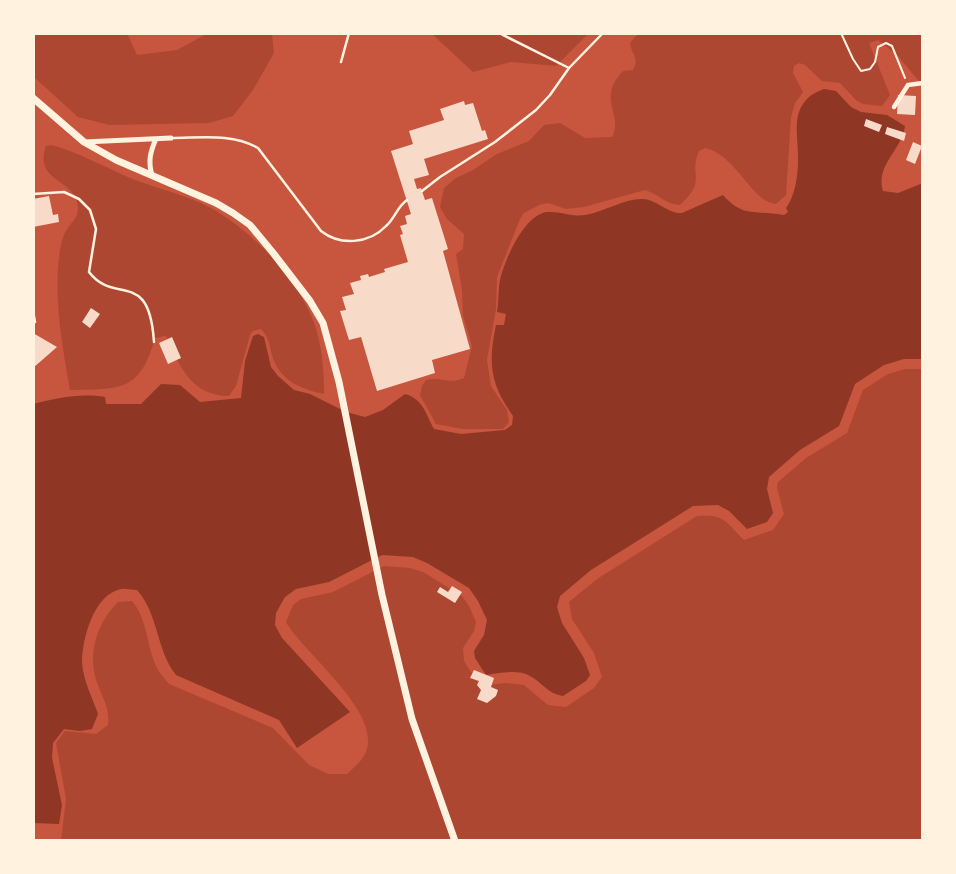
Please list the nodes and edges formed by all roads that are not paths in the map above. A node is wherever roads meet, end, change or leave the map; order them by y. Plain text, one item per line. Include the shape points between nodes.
1 (349, 33) edge
2 (499, 33) edge
3 (603, 33) edge
4 (341, 62) dead end
5 (569, 68) junction
6 (923, 83) edge
7 (33, 98) edge
8 (894, 107) dead end
9 (171, 138) joint
10 (156, 139) junction
11 (84, 142) junction
12 (152, 175) junction
13 (422, 191) dead end
14 (33, 194) edge
15 (407, 201) dead end
16 (33, 312) edge
17 (35, 322) dead end
18 (154, 342) dead end
19 (455, 841) edge

1 - 4 lane
2 - 5 lane
3 - 5 lane
5 - 13 lane via 536,110
6 - 8 street via 908,85
7 - 11 main road
9 - 10 street
9 - 15 lane via 232,138 258,148 321,231 335,240 376,235
10 - 11 street
10 - 12 street via 149,164
11 - 12 main road
12 - 19 main road via 216,202 250,225 323,323 412,719
14 - 18 lane via 64,192 86,205 96,229 89,272 143,299
16 - 17 lane

